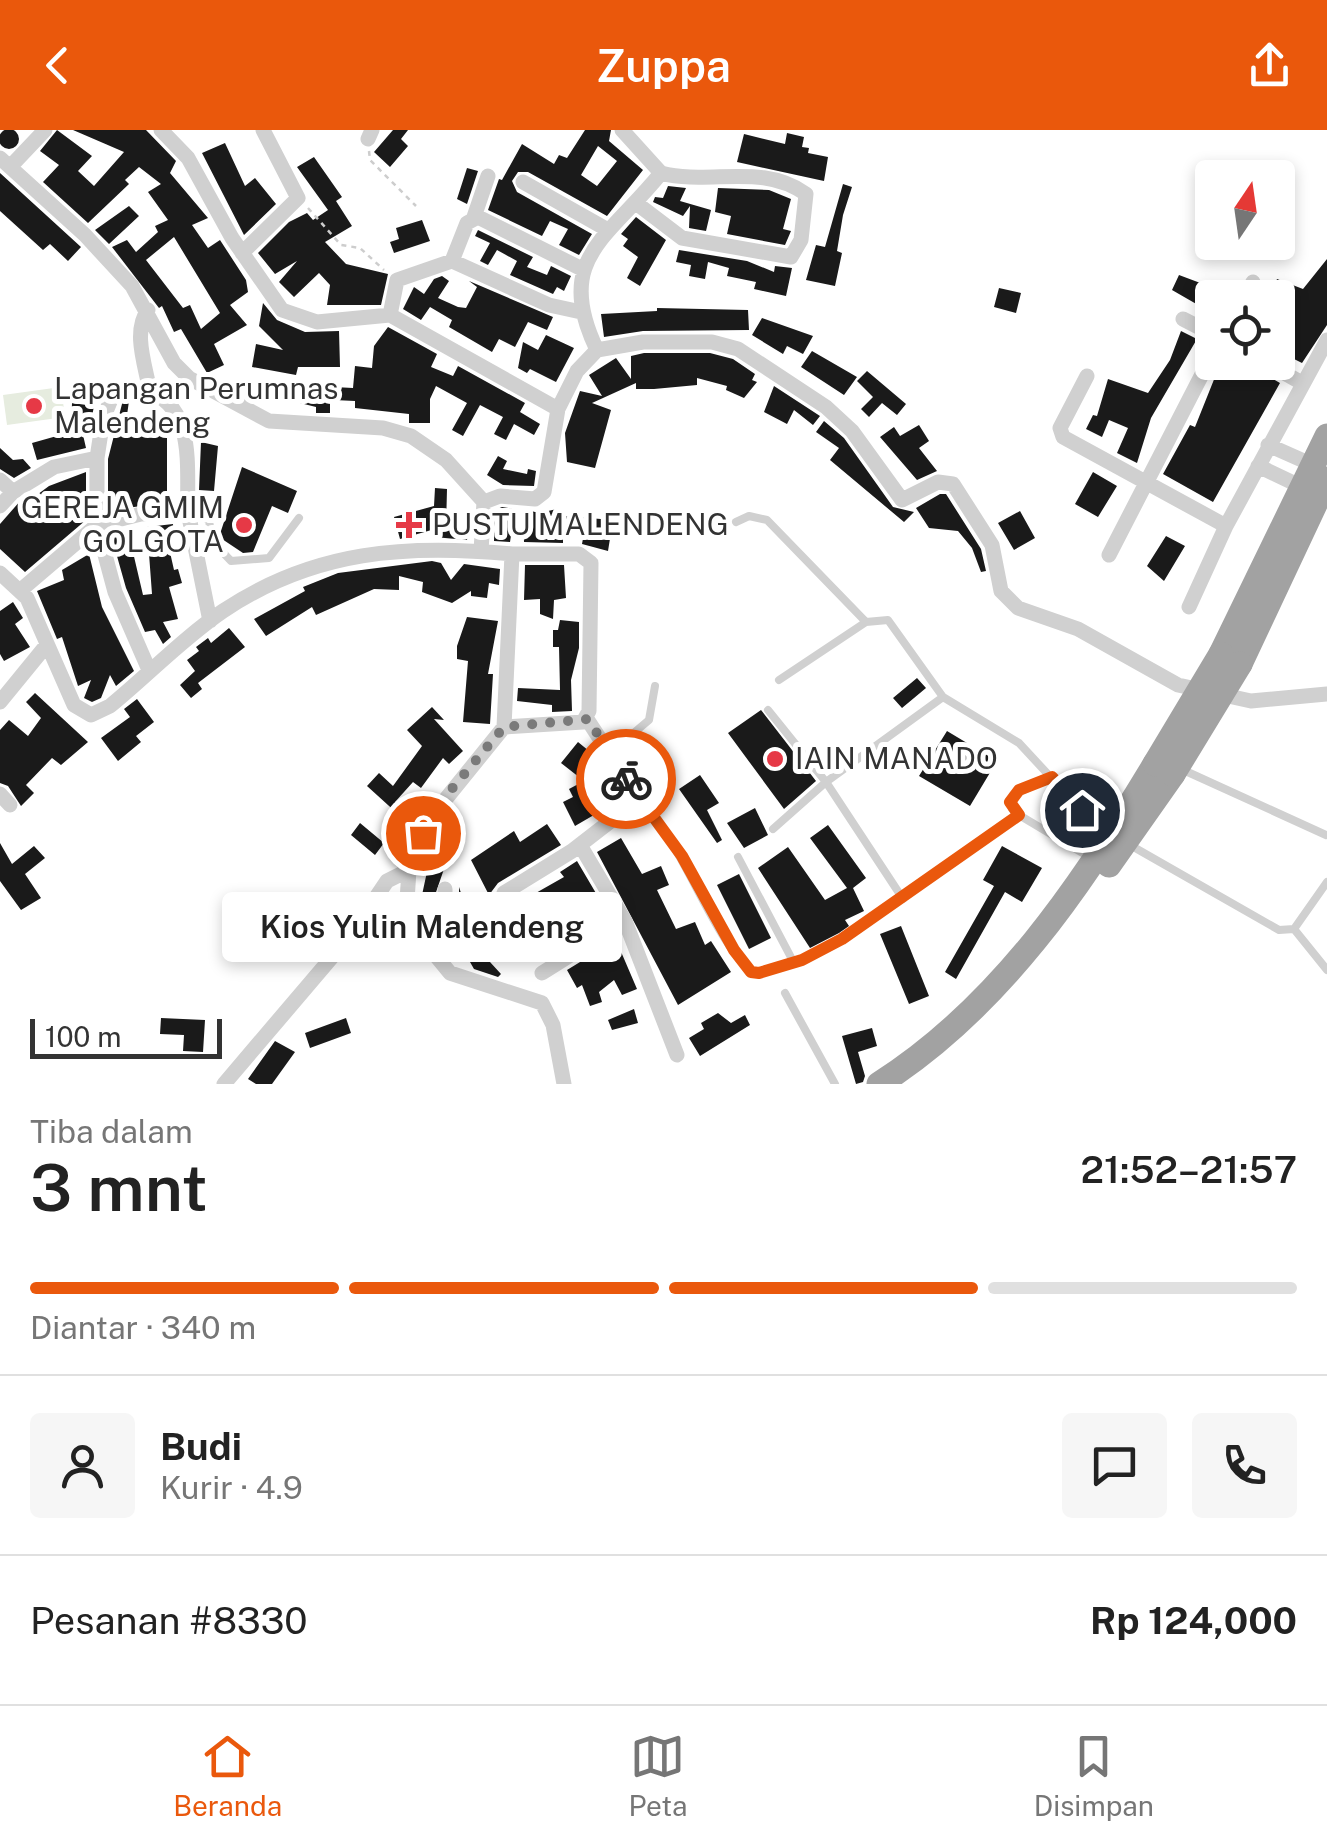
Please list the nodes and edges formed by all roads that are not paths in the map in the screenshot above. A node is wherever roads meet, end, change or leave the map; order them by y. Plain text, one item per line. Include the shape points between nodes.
1 (45, 130) edge
2 (161, 130) edge
3 (263, 130) edge
4 (622, 130) edge
5 (5, 162) edge
6 (661, 173) junction
7 (488, 176) dead end
8 (523, 182) dead end
9 (636, 204) junction
10 (474, 217) junction
11 (608, 230) junction
12 (242, 253) junction
13 (452, 261) junction
14 (582, 269) junction
15 (148, 310) junction
16 (581, 312) junction
17 (390, 315) junction
18 (1183, 318) dead end
19 (1195, 325) edge
20 (1327, 340) edge
21 (597, 350) junction
22 (1088, 376) dead end
23 (1295, 379) edge
24 (1198, 380) edge
25 (1302, 383) junction
26 (150, 392) junction
27 (558, 409) junction
28 (1327, 436) edge
29 (1268, 445) junction
30 (98, 458) junction
31 (1258, 466) junction
32 (1314, 477) edge
33 (0, 480) edge
34 (1144, 483) junction
35 (13, 492) junction
36 (484, 502) junction
37 (0, 506) edge
38 (188, 512) junction
39 (300, 518) dead end
40 (736, 522) dead end
41 (98, 525) junction
42 (1226, 526) junction
43 (481, 551) junction
44 (512, 554) junction
45 (1110, 555) dead end
46 (0, 573) edge
47 (22, 589) junction
48 (1189, 607) dead end
49 (210, 621) junction
50 (866, 622) junction
51 (46, 647) junction
52 (149, 670) junction
53 (779, 680) dead end
54 (655, 686) dead end
55 (1327, 694) edge
56 (943, 697) junction
57 (0, 702) edge
58 (768, 710) dead end
59 (591, 724) junction
60 (504, 727) junction
61 (608, 751) junction
62 (1168, 768) junction
63 (1052, 777) junction
64 (826, 782) junction
65 (639, 799) junction
66 (1082, 810) dead end
67 (1019, 815) junction
68 (774, 829) dead end
69 (1326, 835) edge
70 (1126, 842) junction
71 (580, 846) junction
72 (738, 857) dead end
73 (1094, 860) junction
74 (409, 870) junction
75 (1327, 882) edge
76 (445, 889) dead end
77 (504, 892) dead end
78 (902, 899) junction
79 (626, 921) junction
80 (1294, 929) junction
81 (428, 948) junction
82 (794, 963) junction
83 (1327, 970) edge
84 (542, 974) dead end
85 (786, 993) dead end
86 (677, 1055) dead end
87 (224, 1084) edge
88 (564, 1084) edge
89 (834, 1084) edge
90 (879, 1084) edge
91 (912, 1084) edge

1 - 5 street
2 - 12 street via 188,158
3 - 12 street via 298,198
4 - 6 street
5 - 15 street via 85,235
6 - 9 street
6 - 9 street via 694,180 746,174 800,190 806,202 796,253 786,257 682,238
7 - 10 street
8 - 11 street
9 - 11 street
10 - 13 street
10 - 14 street
11 - 14 street
12 - 17 street via 294,317 317,322
13 - 16 street via 549,305
13 - 17 street via 397,280
14 - 16 street
15 - 26 street via 141,340
15 - 36 street via 174,363 255,417 412,436 446,460
16 - 21 street
17 - 27 street
18 - 19 street
20 - 25 street
21 - 27 street
21 - 55 street via 643,342 712,342 738,349 843,422 902,500 938,482 954,484 992,546 1000,591 1018,608 1078,629 1178,685 1250,701
22 - 34 street via 1060,432
23 - 25 street
24 - 34 street
25 - 29 street
26 - 30 street via 120,388 110,396
26 - 38 street via 177,410
27 - 36 street via 540,497
28 - 32 highway
29 - 31 street
29 - 32 street
30 - 35 street via 54,467
30 - 41 street
31 - 32 street
31 - 42 street
32 - 62 highway, bridge via 1231,659
33 - 35 street
34 - 42 street
34 - 45 street
35 - 37 street
36 - 43 street
38 - 39 lane via 210,520 212,540 231,561 268,558
38 - 41 street
38 - 49 street
40 - 50 lane via 749,516 768,520
41 - 47 street
41 - 52 street via 114,592
42 - 48 street
43 - 44 street
43 - 49 street via 356,554 275,584
44 - 59 street via 579,554 591,563
44 - 60 street
46 - 47 street
47 - 51 street
49 - 52 street
50 - 53 lane
50 - 56 lane via 888,620
51 - 52 street via 74,705 86,714 104,710
51 - 57 street
54 - 61 lane via 650,720
56 - 63 lane via 1018,743
56 - 64 lane
58 - 64 lane
59 - 60 street
59 - 61 street
60 - 74 street via 432,816
61 - 65 street
62 - 69 lane
62 - 70 highway
62 - 73 highway
63 - 66 lane
63 - 67 lane via 1013,796
64 - 68 lane
64 - 78 lane
65 - 71 street
65 - 82 lane via 682,856 751,972
67 - 73 lane
67 - 78 lane
70 - 80 lane via 1279,930
70 - 91 highway via 1011,990
71 - 77 street
71 - 79 street
72 - 82 lane
73 - 90 highway via 958,1024
74 - 81 street via 408,909
74 - 87 street via 387,880 350,936
75 - 80 lane
76 - 81 street via 445,926
78 - 82 lane
79 - 84 street
79 - 86 street
80 - 83 lane
81 - 88 street via 467,982 542,1003
85 - 89 lane

